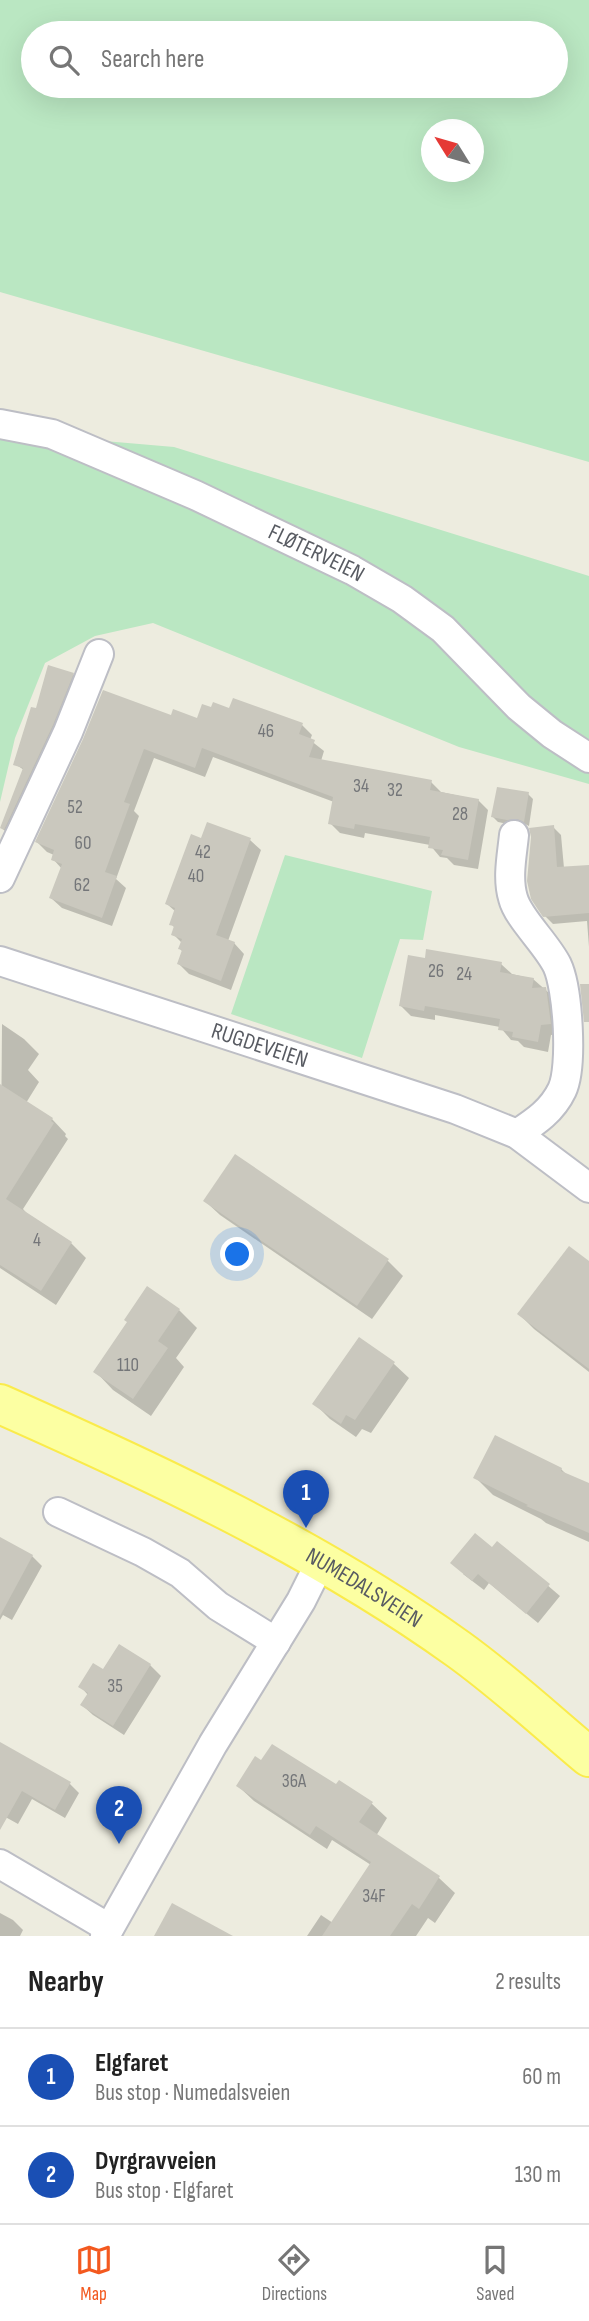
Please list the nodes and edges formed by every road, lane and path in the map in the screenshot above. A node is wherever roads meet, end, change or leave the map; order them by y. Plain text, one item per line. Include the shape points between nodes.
1 (0, 424) edge
2 (99, 654) dead end
3 (589, 758) edge
4 (514, 835) dead end
5 (0, 878) edge
6 (0, 961) edge
7 (517, 1134) junction
8 (589, 1188) edge
9 (0, 1404) edge
10 (58, 1512) dead end
11 (321, 1561) junction
12 (276, 1642) junction
13 (589, 1757) edge
14 (0, 1864) edge
15 (107, 1932) edge

1 - 3 street, FLØTERVEIEN via 52,434 352,570 443,629 519,707
2 - 5 street
4 - 7 street via 513,901 558,967 569,1039 563,1089 545,1116
6 - 7 street, RUGDEVEIEN via 455,1109
7 - 8 street, RUGDEVEIEN
9 - 11 main road, NUMEDALSVEIEN via 112,1454
10 - 12 street via 180,1573 218,1606
11 - 12 street
11 - 13 main road, NUMEDALSVEIEN via 459,1650
12 - 15 street
14 - 15 street

